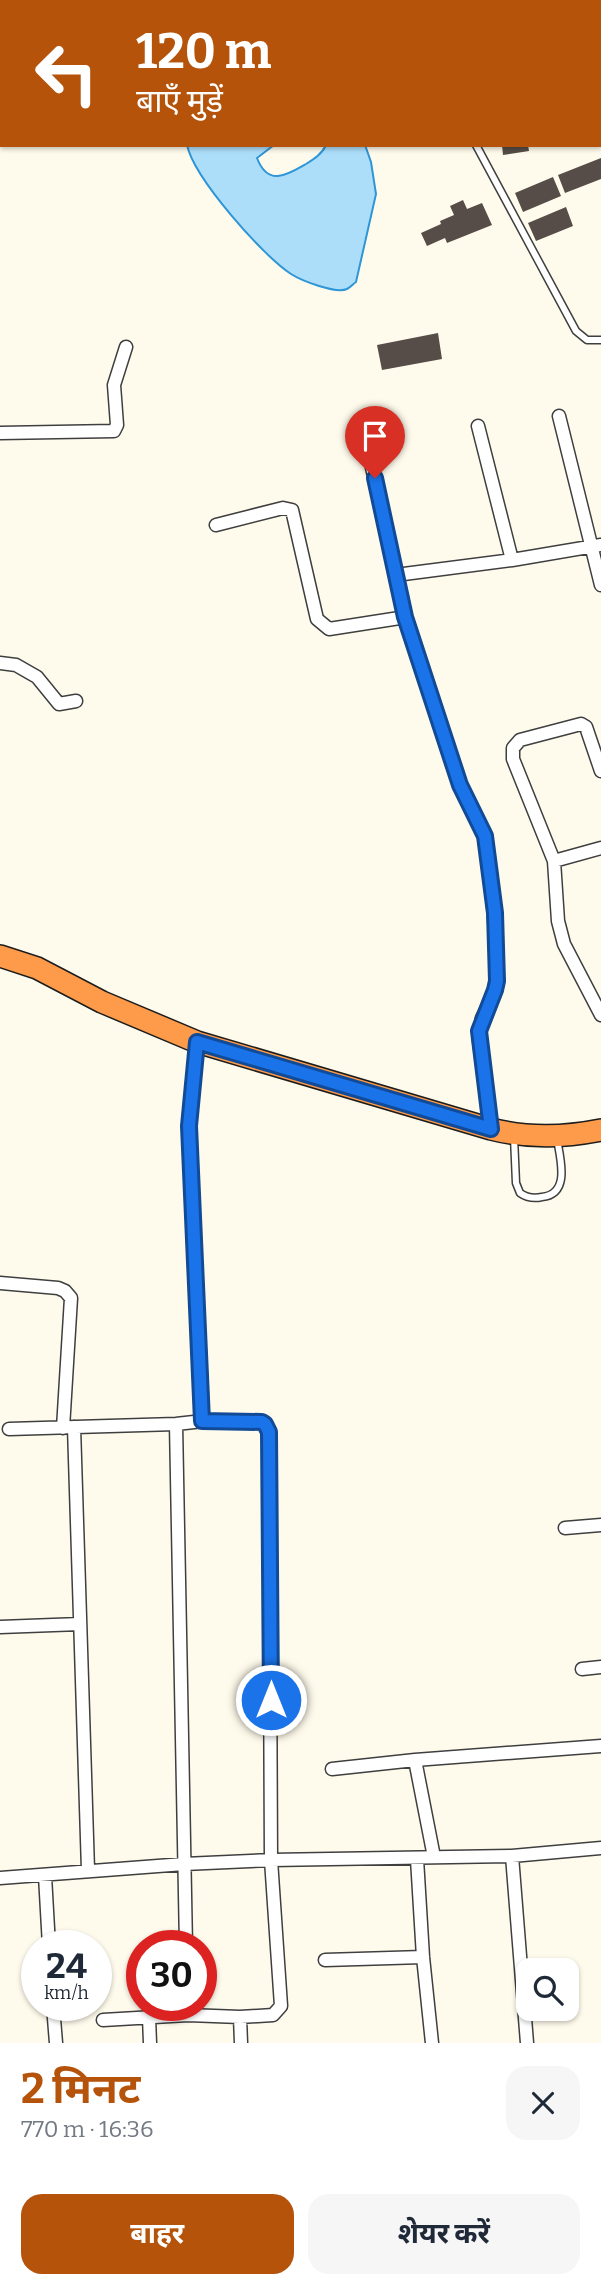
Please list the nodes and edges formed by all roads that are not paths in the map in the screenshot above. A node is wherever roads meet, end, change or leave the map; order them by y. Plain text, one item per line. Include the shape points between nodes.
1 (477, 147) edge
2 (601, 340) edge
3 (126, 348) dead end
4 (559, 416) dead end
5 (478, 426) dead end
6 (0, 433) edge
7 (369, 454) dead end
8 (216, 525) dead end
9 (597, 547) edge
10 (512, 560) junction
11 (396, 575) junction
12 (601, 585) edge
13 (405, 617) junction
14 (0, 663) edge
15 (76, 701) dead end
16 (601, 771) edge
17 (601, 848) edge
18 (554, 861) junction
19 (0, 956) edge
20 (601, 1015) edge
21 (197, 1042) junction
22 (491, 1129) junction
23 (597, 1131) edge
24 (514, 1135) junction
25 (557, 1135) junction
26 (0, 1283) edge
27 (202, 1421) junction
28 (176, 1424) junction
29 (68, 1427) junction
30 (9, 1429) dead end
31 (601, 1525) edge
32 (565, 1528) dead end
33 (80, 1624) junction
34 (0, 1627) edge
35 (601, 1667) edge
36 (582, 1669) dead end
37 (601, 1746) edge
38 (415, 1760) junction
39 (332, 1769) dead end
40 (601, 1848) edge
41 (512, 1856) junction
42 (434, 1857) junction
43 (417, 1858) junction
44 (271, 1860) junction
45 (184, 1864) junction
46 (88, 1870) junction
47 (45, 1876) junction
48 (0, 1878) edge
49 (48, 1930) edge
50 (186, 1930) edge
51 (423, 1957) junction
52 (325, 1960) dead end
53 (217, 2014) edge
54 (240, 2017) junction
55 (54, 2021) edge
56 (149, 2021) edge
57 (55, 2043) edge
58 (150, 2043) edge
59 (241, 2043) edge
60 (432, 2043) edge
61 (527, 2043) edge

1 - 2 lane via 576,331 587,340
3 - 6 street via 114,385 114,431
4 - 9 street
5 - 10 street
7 - 11 street
8 - 13 street via 282,508 292,510 320,623 329,629
9 - 10 street
9 - 12 street
10 - 11 street
11 - 13 street
13 - 22 street via 460,785 485,836 495,913 497,981 482,1018 479,1040
14 - 15 street via 16,665 37,677 59,704
16 - 18 street via 581,724 520,740 513,748 513,759
17 - 18 street
18 - 20 street via 564,944
19 - 21 highway via 37,968 102,1002
21 - 22 highway
21 - 27 street via 189,1126
22 - 24 highway
23 - 25 highway
24 - 25 highway
24 - 25 lane via 516,1183 520,1193 531,1198 549,1196 561,1184
26 - 29 street via 58,1288 71,1298
27 - 28 street
27 - 44 street via 262,1422 269,1432
28 - 29 street
28 - 45 street
29 - 30 street
29 - 33 street
31 - 32 street
33 - 34 street
33 - 46 street
35 - 36 street
37 - 38 street
38 - 39 street
38 - 42 street
40 - 41 street
41 - 42 street
41 - 61 street
42 - 43 street
43 - 44 street
43 - 51 street
44 - 45 street
44 - 54 street via 281,2006 273,2015
45 - 46 street
45 - 50 street
46 - 47 street
47 - 48 street
47 - 49 street
51 - 52 street
51 - 60 street
53 - 54 street
54 - 59 street
55 - 57 street
56 - 58 street

